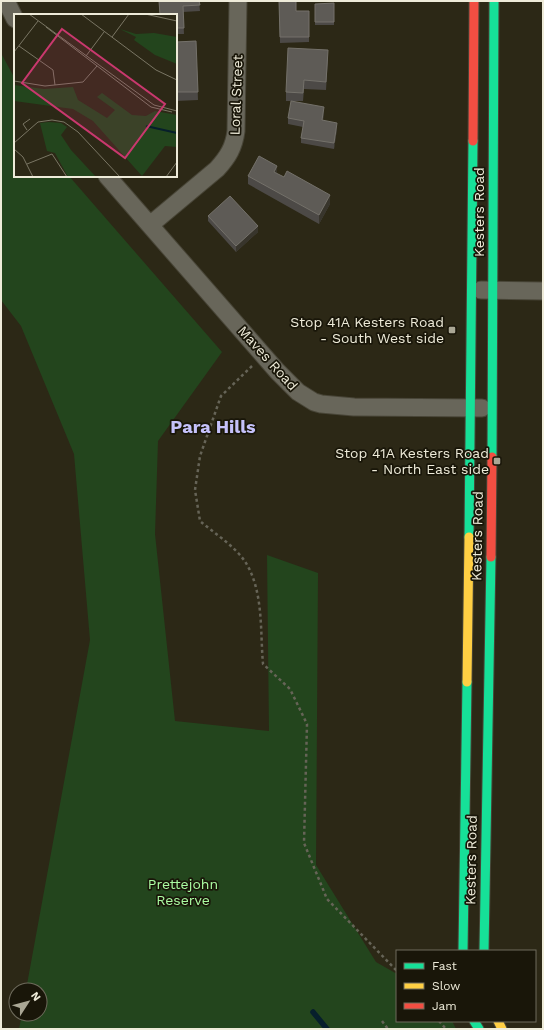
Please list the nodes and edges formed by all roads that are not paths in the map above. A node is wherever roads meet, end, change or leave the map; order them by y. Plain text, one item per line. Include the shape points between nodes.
1 (6, 1) edge
2 (238, 1) edge
3 (474, 1) edge
4 (494, 1) edge
5 (14, 17) edge
6 (108, 177) edge
7 (150, 225) junction
8 (472, 290) junction
9 (493, 290) junction
10 (543, 291) edge
11 (471, 408) junction
12 (493, 408) junction
13 (463, 950) edge
14 (484, 950) edge

1 - 5 street
2 - 7 street, Loral Street via 234,145 217,169
3 - 8 main road, Kesters Road
4 - 9 main road, Kesters Road
6 - 7 street, Maves Road
7 - 11 street, Maves Road via 298,392 314,402 354,407
8 - 9 street
8 - 11 main road, Kesters Road
9 - 10 street
9 - 12 main road, Kesters Road
11 - 12 street, Maves Road
11 - 13 main road, Kesters Road
12 - 14 main road, Kesters Road

